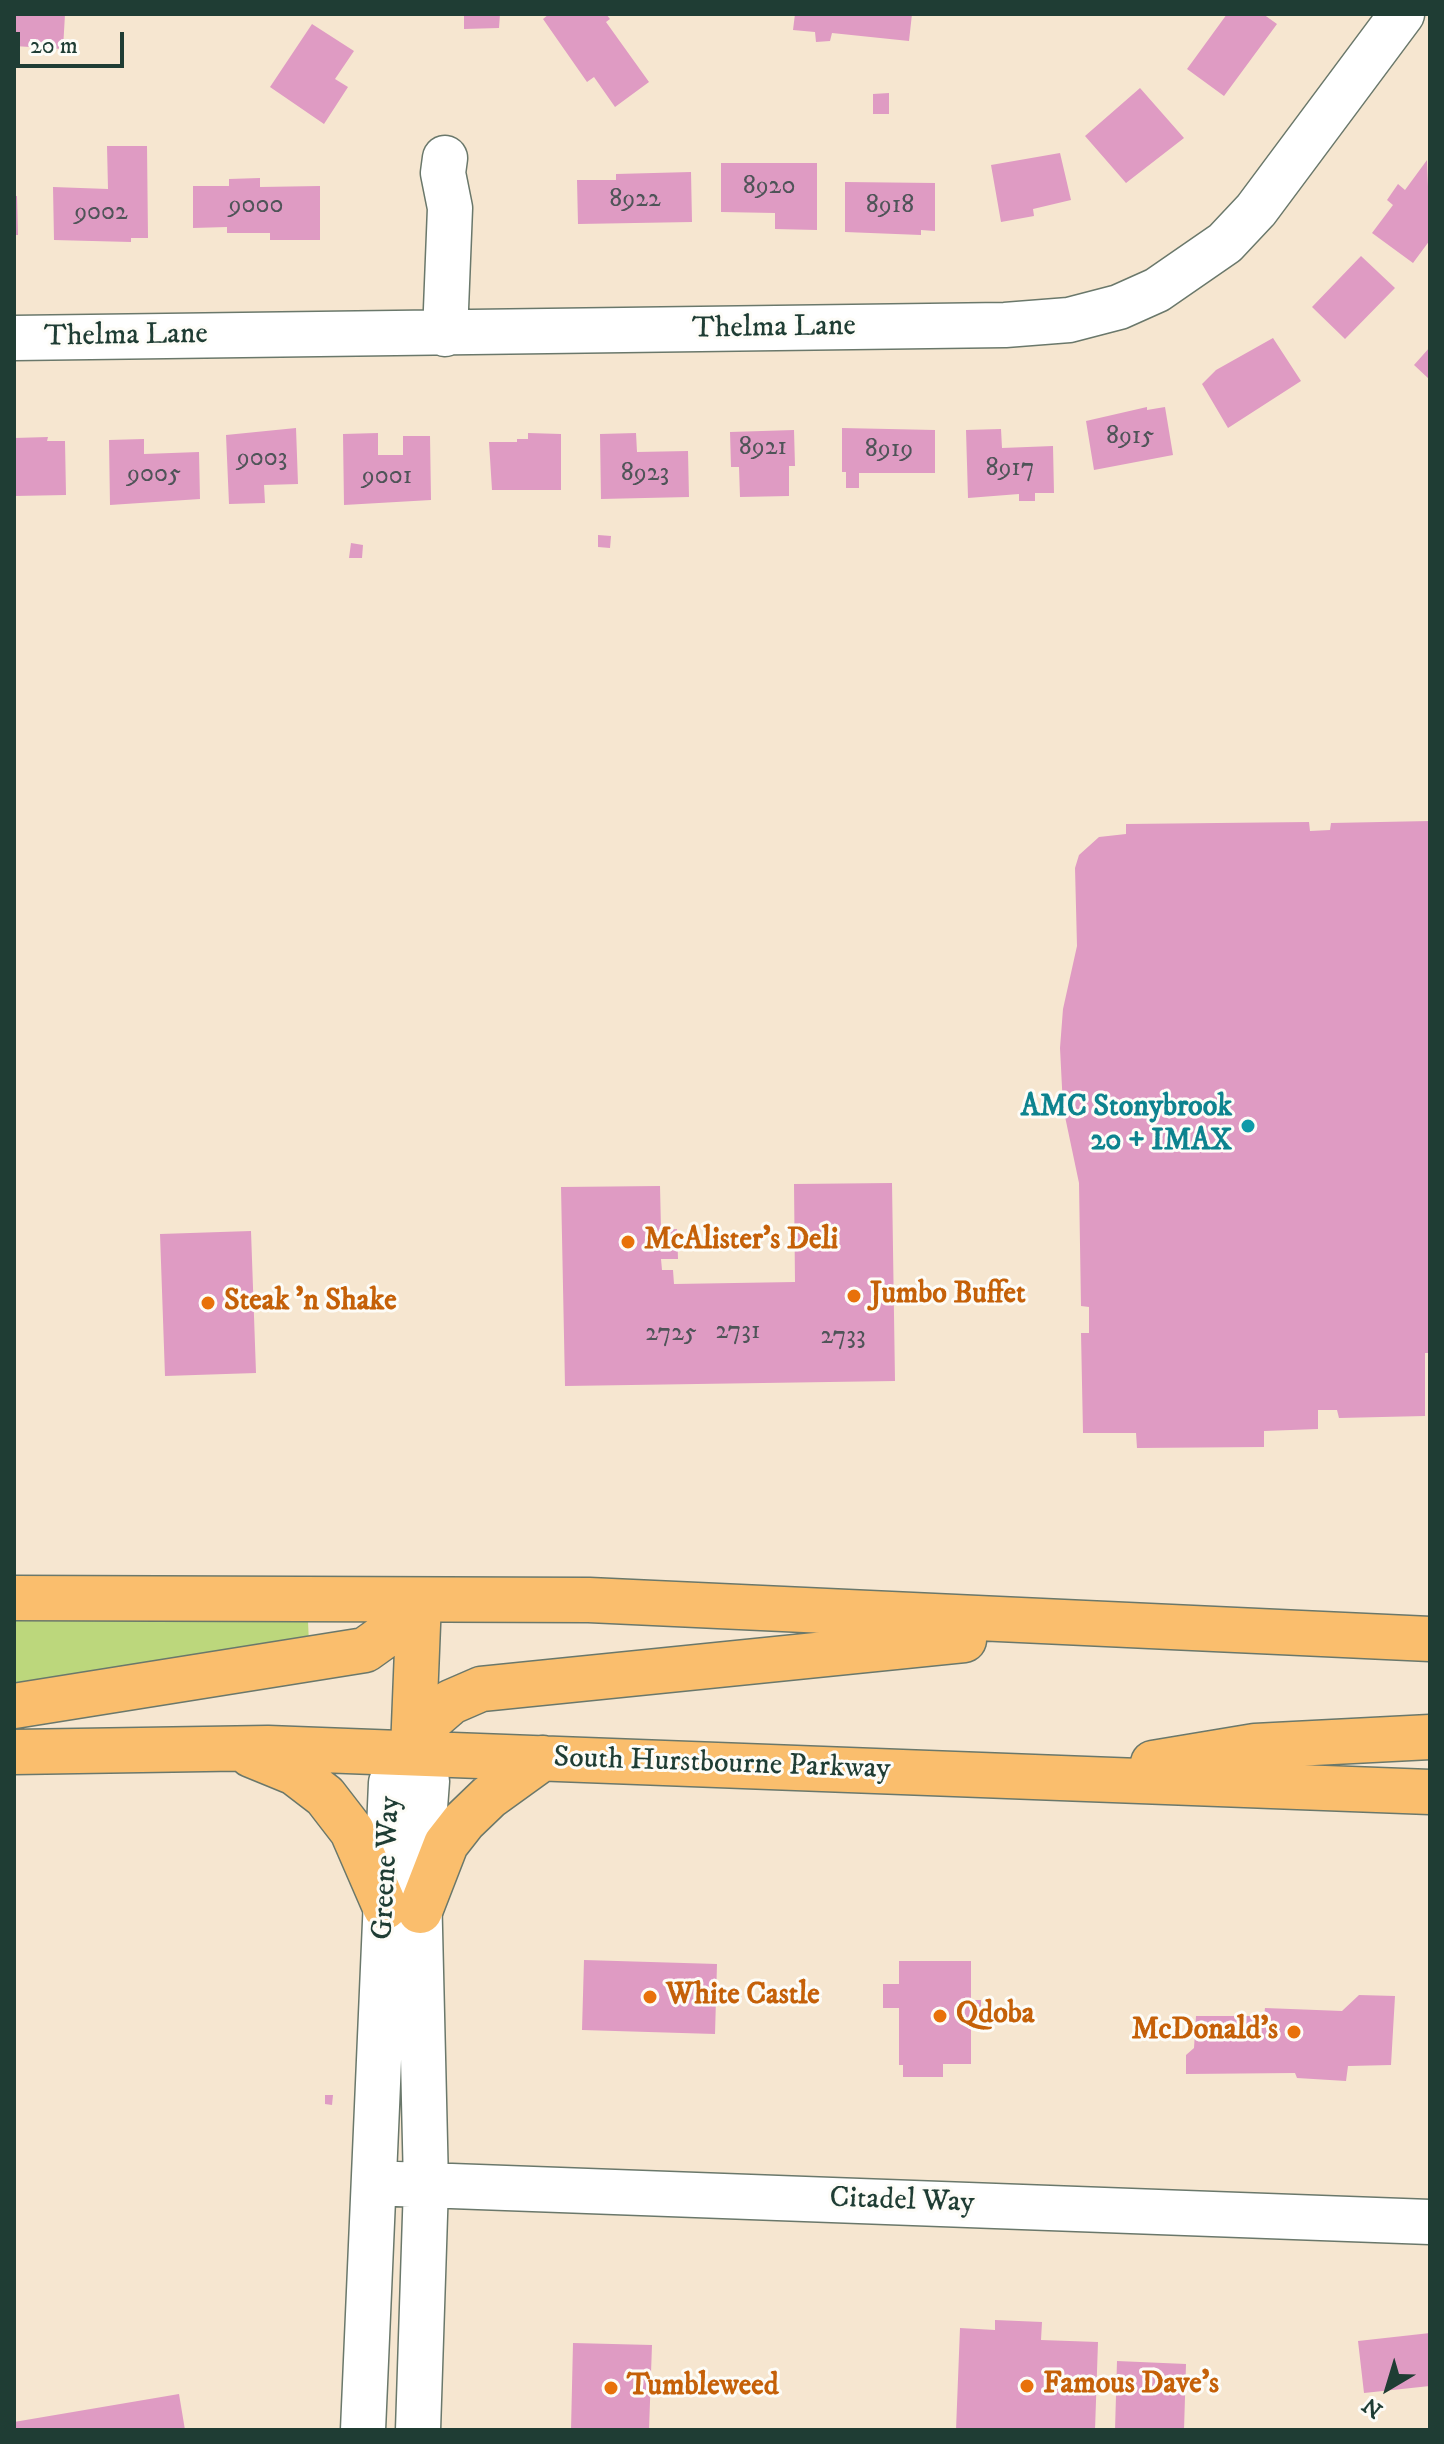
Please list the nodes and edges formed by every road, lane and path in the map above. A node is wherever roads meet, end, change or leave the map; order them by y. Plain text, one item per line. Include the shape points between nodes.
1 (1402, 14) edge
2 (445, 158) dead end
3 (445, 334) junction
4 (14, 338) edge
5 (14, 1598) edge
6 (419, 1600) junction
7 (1113, 1624) junction
8 (1430, 1639) edge
9 (14, 1706) edge
10 (1430, 1737) edge
11 (234, 1748) junction
12 (14, 1752) edge
13 (413, 1753) junction
14 (543, 1758) junction
15 (1064, 1778) junction
16 (1430, 1792) edge
17 (403, 1909) junction
18 (373, 2183) junction
19 (426, 2185) junction
20 (1430, 2222) edge
21 (363, 2430) edge
22 (418, 2430) edge

1 - 3 street, Thelma Lane via 1256,210 1225,243 1157,290 1119,307 1069,320 1005,325
2 - 3 street via 450,208
3 - 4 street, Thelma Lane
5 - 6 main road
6 - 7 main road via 589,1600
6 - 9 main road via 400,1625 365,1650
6 - 13 main road
7 - 8 main road
7 - 13 main road via 481,1689 451,1702 429,1721
10 - 15 main road via 1255,1746
11 - 12 main road, South Hurstbourne Parkway
11 - 13 main road, South Hurstbourne Parkway
11 - 17 main road via 295,1773 325,1796
13 - 14 main road, South Hurstbourne Parkway
13 - 17 street, Greene Way via 391,1783
14 - 15 main road, South Hurstbourne Parkway
14 - 17 main road via 464,1821
15 - 16 main road, South Hurstbourne Parkway
17 - 18 street, Greene Way
17 - 19 street, Greene Way
18 - 19 street, Citadel Way
18 - 21 street, Greene Way
19 - 20 street, Citadel Way
19 - 22 street, Greene Way

